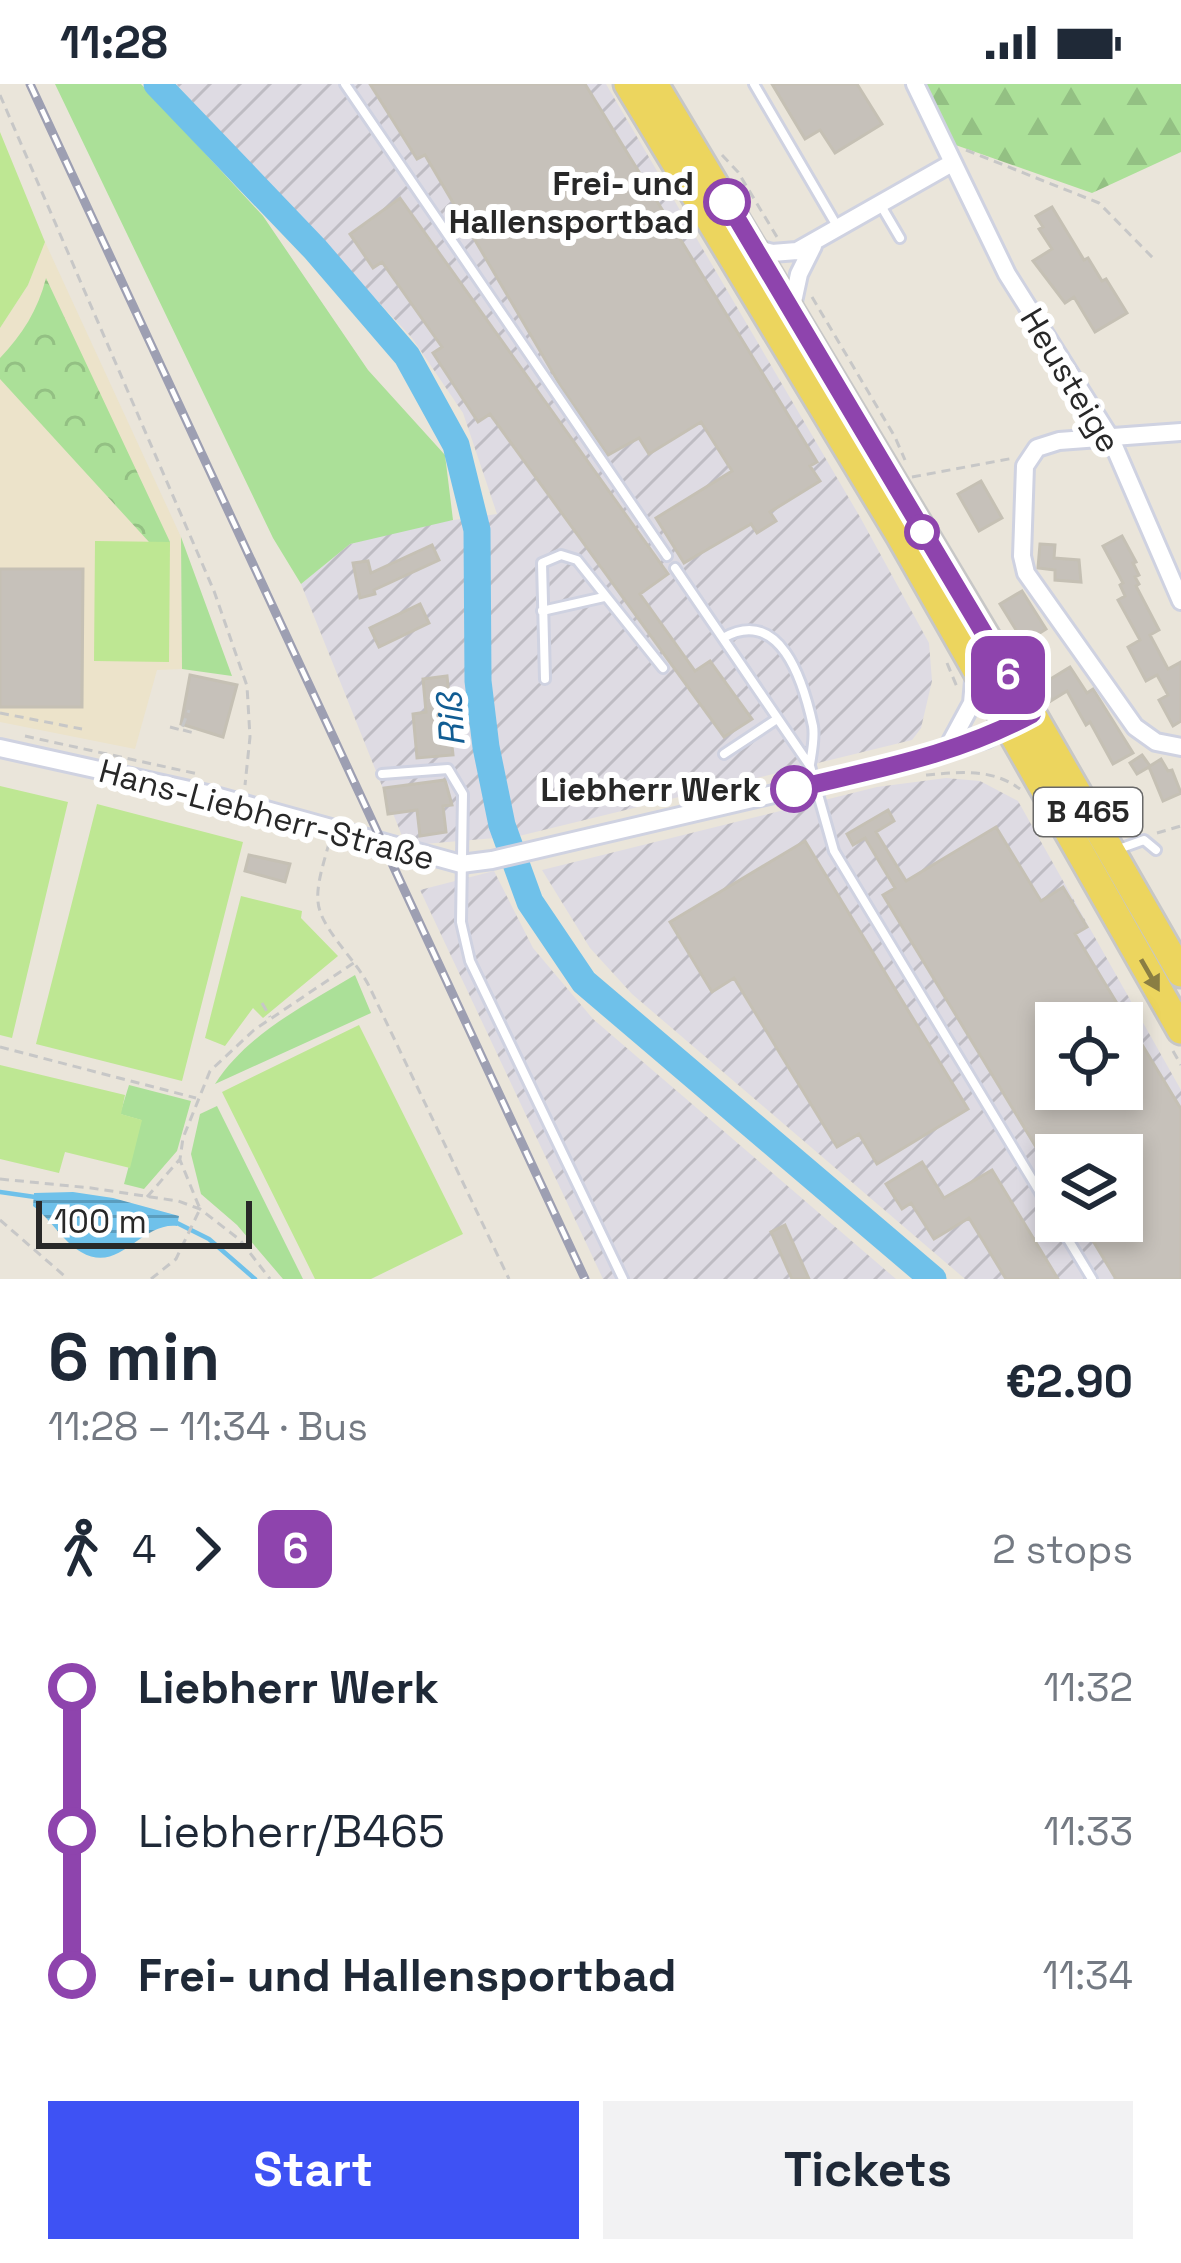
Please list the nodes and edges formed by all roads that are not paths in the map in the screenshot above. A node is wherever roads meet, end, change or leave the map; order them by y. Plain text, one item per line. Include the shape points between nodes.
1 (345, 84) edge
2 (628, 84) edge
3 (654, 84) edge
4 (754, 84) edge
5 (915, 84) edge
6 (950, 157) junction
7 (879, 203) junction
8 (838, 227) junction
9 (900, 238) dead end
10 (816, 242) junction
11 (752, 247) junction
12 (790, 312) junction
13 (1181, 432) edge
14 (1112, 439) junction
15 (667, 556) dead end
16 (676, 568) dead end
17 (604, 597) junction
18 (1181, 601) edge
19 (542, 611) junction
20 (723, 638) junction
21 (975, 663) junction
22 (663, 668) dead end
23 (545, 679) dead end
24 (777, 719) junction
25 (1020, 721) junction
26 (7, 741) edge
27 (1181, 747) edge
28 (946, 752) junction
29 (724, 754) dead end
30 (382, 774) dead end
31 (813, 775) junction
32 (1156, 850) dead end
33 (1111, 851) junction
34 (461, 864) junction
35 (1181, 973) edge
36 (1181, 1030) edge
37 (1035, 1185) edge
38 (1069, 1242) edge
39 (623, 1279) edge
40 (1092, 1279) edge

1 - 15 lane
2 - 21 main road, B 465
3 - 11 main road, B 465
4 - 8 lane
5 - 6 street, Heusteige
6 - 7 street
6 - 14 street, Heusteige via 1007,274
7 - 8 street
7 - 9 lane
8 - 10 street
10 - 11 street via 787,254
10 - 12 street
11 - 12 main road, B 465
12 - 25 main road, B 465
13 - 14 street
14 - 18 street, Heusteige
14 - 27 street via 1047,442 1028,457 1022,556 1026,573 1135,727
16 - 20 lane
17 - 19 lane
17 - 19 lane via 577,560 550,557 542,563
17 - 22 lane
19 - 23 lane
20 - 24 lane
20 - 31 lane via 762,628 778,640 814,730
21 - 25 main road, B 465
21 - 28 street via 972,703
24 - 29 lane
24 - 31 lane
25 - 28 street, Hans-Liebherr-Straße
25 - 33 main road, B 465
25 -> 36 main road, B 465
26 - 34 street, Hans-Liebherr-Straße
28 - 31 street, Hans-Liebherr-Straße
30 - 34 lane via 448,769 463,794
31 - 34 street, Hans-Liebherr-Straße
31 - 37 lane via 834,851
32 - 33 lane via 1144,840
33 - 35 main road, B 465
34 - 39 lane via 470,961
38 - 40 lane

